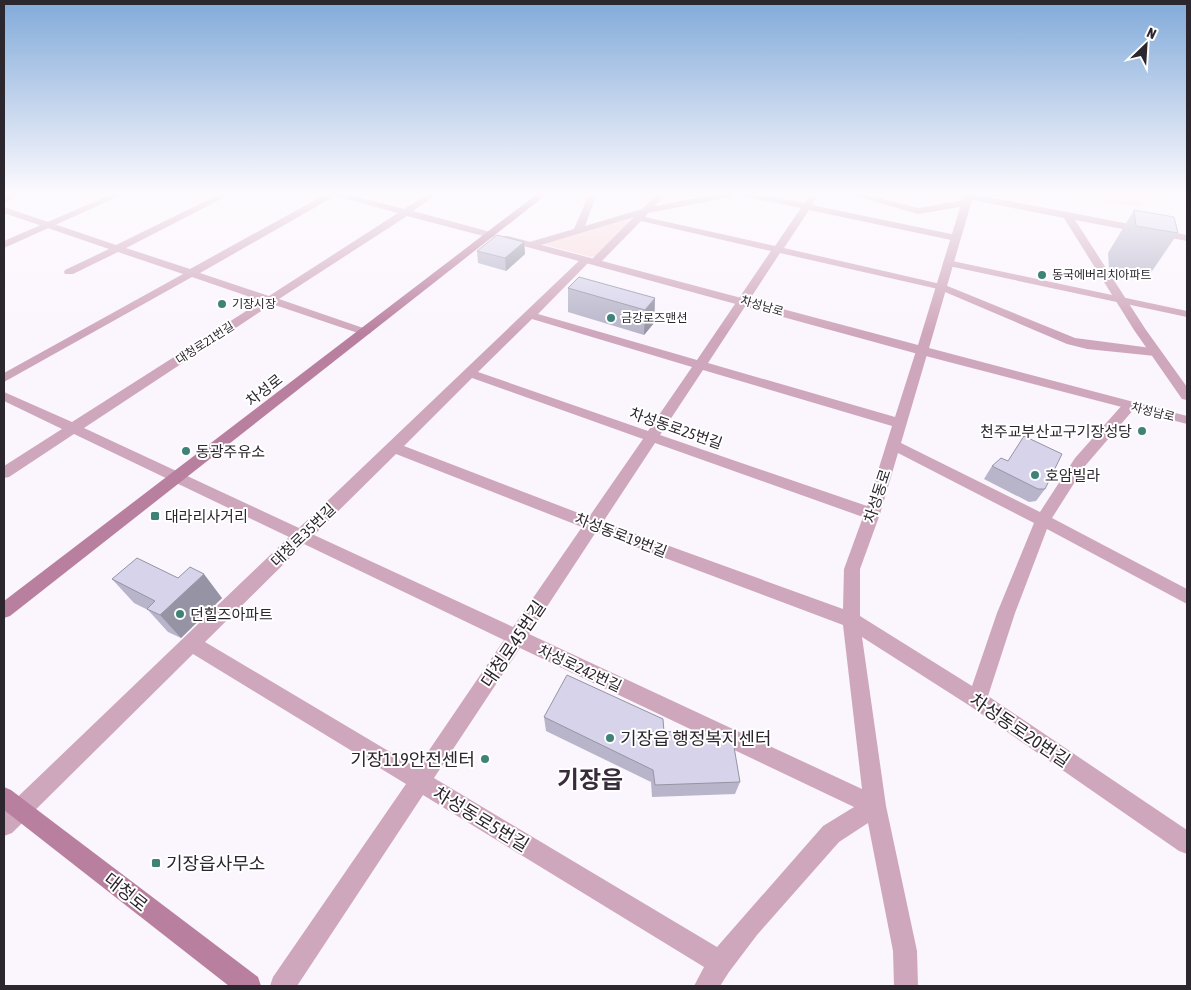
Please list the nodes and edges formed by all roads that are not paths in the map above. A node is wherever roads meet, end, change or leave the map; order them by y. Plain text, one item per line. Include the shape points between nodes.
1 (17, 240) edge
2 (93, 240) edge
3 (133, 240) edge
4 (250, 240) edge
5 (362, 240) edge
6 (483, 240) edge
7 (513, 240) edge
8 (546, 240) edge
9 (614, 240) edge
10 (740, 240) edge
11 (785, 240) edge
12 (955, 240) edge
13 (1083, 240) edge
14 (530, 245) junction
15 (4, 246) edge
16 (117, 248) junction
17 (778, 250) junction
18 (590, 261) junction
19 (948, 263) junction
20 (69, 272) dead end
21 (191, 273) junction
22 (941, 287) junction
23 (270, 300) junction
24 (1120, 300) junction
25 (743, 301) junction
26 (530, 314) junction
27 (1187, 314) edge
28 (365, 332) junction
29 (922, 351) junction
30 (1155, 352) junction
31 (701, 365) junction
32 (469, 374) junction
33 (4, 378) edge
34 (1183, 387) edge
35 (4, 396) edge
36 (1187, 396) edge
37 (1129, 406) junction
38 (1186, 418) edge
39 (899, 423) junction
40 (72, 429) junction
41 (652, 437) junction
42 (894, 445) junction
43 (393, 447) junction
44 (4, 473) edge
45 (176, 478) junction
46 (872, 514) junction
47 (1043, 520) junction
48 (593, 525) junction
49 (301, 537) junction
50 (1187, 597) edge
51 (4, 611) edge
52 (851, 620) junction
53 (517, 638) junction
54 (190, 644) junction
55 (977, 700) junction
56 (420, 782) junction
57 (12, 803) edge
58 (875, 806) junction
59 (4, 825) edge
60 (1187, 844) edge
61 (720, 963) junction
62 (248, 986) edge
63 (282, 986) edge
64 (706, 986) edge
65 (906, 986) edge

1 - 15 street
2 - 16 street
3 - 16 street
4 - 21 street
5 - 23 street, 대청로21번길
6 - 28 main road, 차성로
7 - 14 street, 차성남로
8 - 14 street
9 - 18 street, 대청로35번길
10 - 17 street
11 - 17 street, 대청로45번길
12 - 19 street, 차성동로
13 - 24 street
14 - 18 street, 차성남로
16 - 20 street
16 - 21 street
17 - 22 street
17 - 25 street, 대청로45번길
18 - 25 street, 차성남로
18 - 26 street, 대청로35번길
19 - 22 street, 차성동로
19 - 24 street
21 - 23 street
21 - 33 street
22 - 29 street, 차성동로
22 - 30 street via 1071,341
23 - 28 street
23 - 40 street, 대청로21번길
24 - 27 street
24 - 30 street
25 - 29 street, 차성남로
25 - 31 street, 대청로45번길
26 - 31 street
26 - 32 street, 대청로35번길
28 - 45 main road, 차성로
29 - 37 street, 차성남로
29 - 39 street, 차성동로
30 - 34 street
31 - 39 street
31 - 41 street, 대청로45번길
32 - 41 street, 차성동로25번길
32 - 43 street, 대청로35번길
34 - 36 street
35 - 40 street, 차성로242번길
37 - 38 street, 차성남로
37 - 47 street via 1080,462
39 - 42 street, 차성동로
40 - 44 street, 대청로21번길
40 - 45 street, 차성로242번길
41 - 46 street, 차성동로25번길
41 - 48 street, 대청로45번길
42 - 46 street, 차성동로
42 - 47 street
43 - 48 street, 차성동로19번길
43 - 49 street, 대청로35번길
45 - 49 street, 차성로242번길
45 - 51 main road, 차성로
46 - 52 street, 차성동로 via 852,569
47 - 50 street
47 - 55 street via 1006,613
48 - 52 street, 차성동로19번길
48 - 53 street, 대청로45번길
49 - 53 street, 차성로242번길
49 - 54 street, 대청로35번길
52 - 55 street, 차성동로20번길
52 - 58 street, 차성동로
53 - 56 street, 대청로45번길
53 - 58 street, 차성로242번길
54 - 56 street, 차성동로5번길
54 - 57 street, 대청로35번길
55 - 60 street, 차성동로20번길
56 - 61 street, 차성동로5번길
56 - 63 street, 대청로45번길
57 - 59 street, 대청로35번길
57 - 62 main road, 대청로
58 - 61 street via 831,834
58 - 65 street, 차성동로 via 905,951
61 - 64 street

